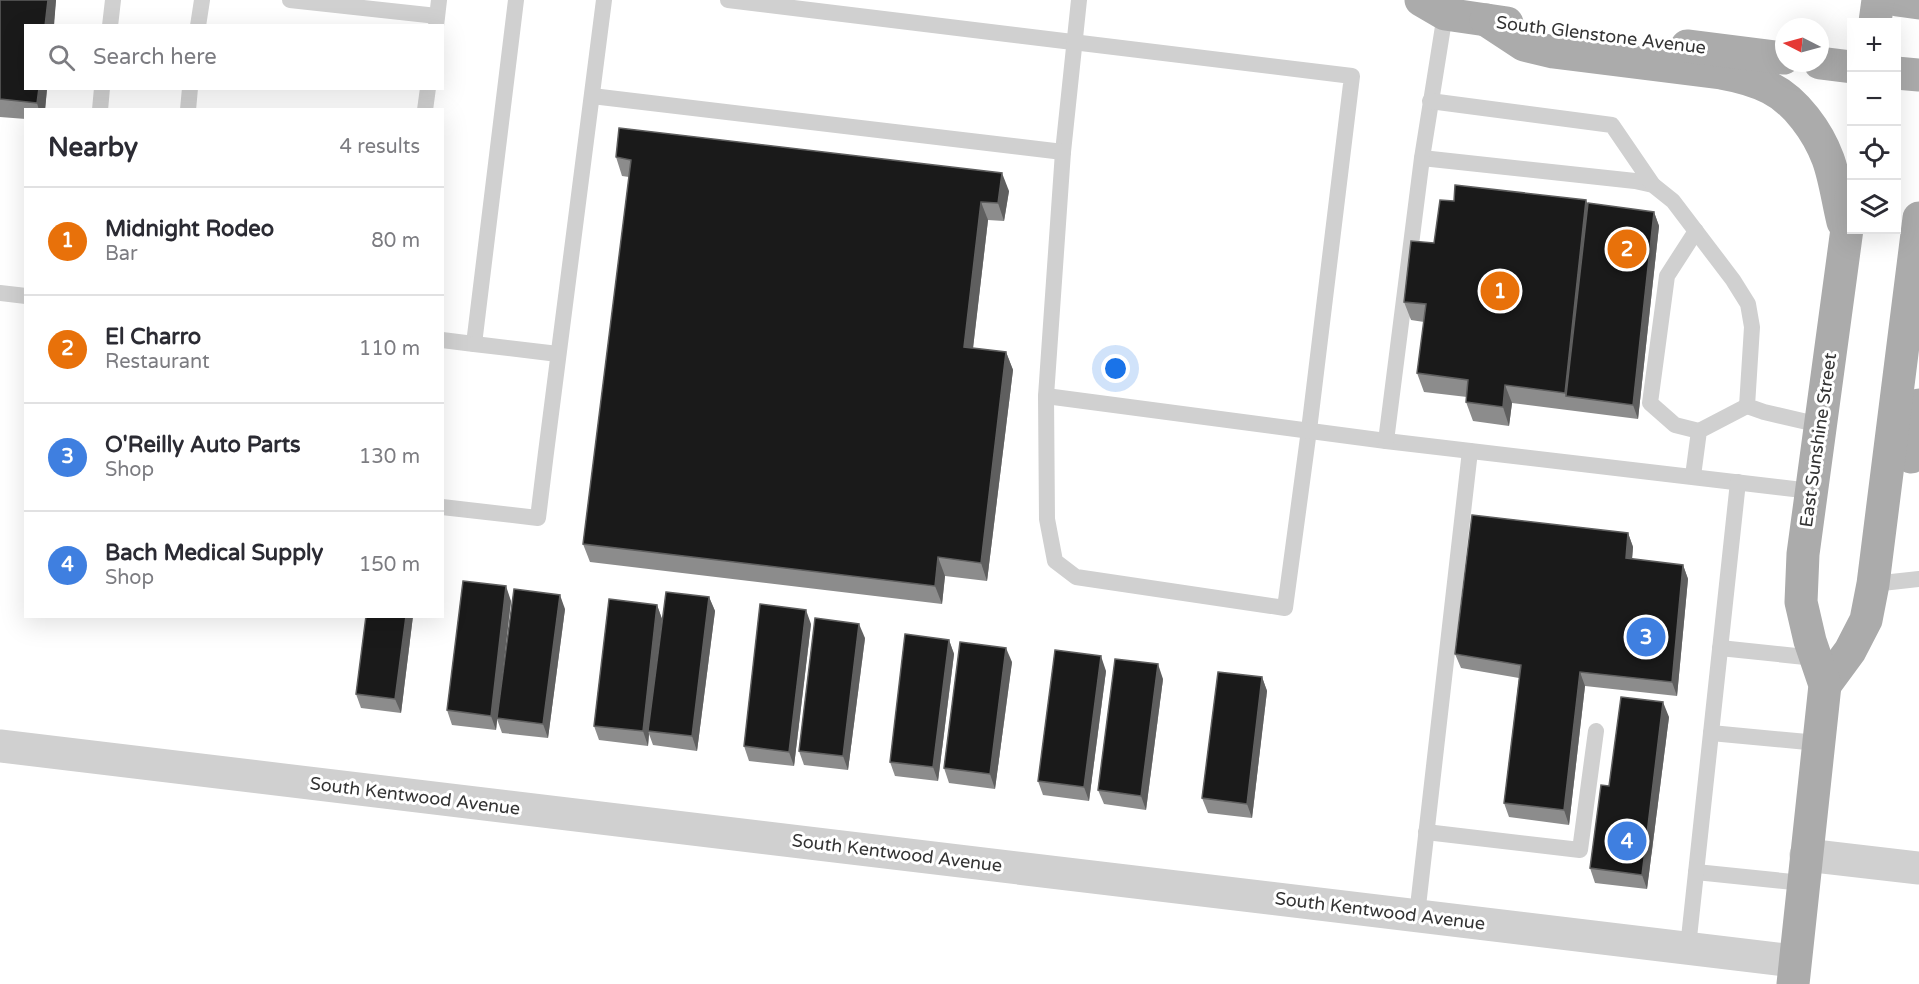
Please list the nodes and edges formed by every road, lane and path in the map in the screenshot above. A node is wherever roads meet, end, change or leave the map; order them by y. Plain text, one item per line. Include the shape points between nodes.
1 (113, 0) edge
2 (202, 0) edge
3 (290, 0) edge
4 (516, 0) edge
5 (604, 0) edge
6 (728, 0) edge
7 (1079, 0) edge
8 (1878, 0) edge
9 (1897, 0) edge
10 (1919, 3) edge
11 (1433, 7) edge
12 (437, 14) edge
13 (1876, 18) edge
14 (1486, 20) junction
15 (110, 24) edge
16 (198, 24) edge
17 (1074, 41) junction
18 (1775, 57) edge
19 (1829, 64) edge
20 (1847, 66) edge
21 (1901, 73) edge
22 (1919, 75) edge
23 (102, 90) edge
24 (190, 90) edge
25 (428, 90) edge
26 (592, 96) junction
27 (1430, 101) junction
28 (100, 108) edge
29 (188, 108) edge
30 (425, 108) edge
31 (1063, 152) junction
32 (1422, 158) junction
33 (1653, 185) junction
34 (1919, 218) edge
35 (1847, 227) edge
36 (1696, 231) junction
37 (1846, 236) junction
38 (0, 293) edge
39 (24, 296) edge
40 (444, 340) edge
41 (474, 344) junction
42 (558, 354) junction
43 (1046, 396) junction
44 (1919, 405) edge
45 (1747, 406) junction
46 (1820, 425) junction
47 (1309, 430) junction
48 (1699, 431) junction
49 (1386, 441) junction
50 (1470, 451) junction
51 (1693, 476) junction
52 (1738, 482) junction
53 (1812, 491) junction
54 (444, 507) edge
55 (1919, 579) edge
56 (1873, 584) junction
57 (1720, 648) junction
58 (1820, 671) junction
59 (1596, 731) dead end
60 (1711, 733) junction
61 (1818, 743) junction
62 (0, 746) edge
63 (1426, 832) junction
64 (1919, 868) edge
65 (1804, 869) junction
66 (1696, 872) junction
67 (1417, 915) junction
68 (1688, 947) junction
69 (1794, 972) edge

1 - 15 lane
2 - 16 lane
3 - 12 lane
4 - 41 lane
5 - 26 lane
6 - 17 lane
7 - 17 lane
8 - 13 main road
9 - 10 main road
11 - 14 main road, South Glenstone Avenue
11 - 27 lane
14 - 18 main road, South Glenstone Avenue
14 - 37 main road via 1524,45 1553,52 1721,73 1771,88 1789,101 1819,139 1828,159
17 - 31 lane
17 - 47 lane via 1352,76
19 - 20 main road
21 - 22 main road
23 - 28 lane
24 - 29 lane
25 - 30 lane
26 - 31 lane
26 - 42 lane
27 - 32 lane
27 - 33 lane via 1612,125
31 - 43 lane
32 - 33 lane
32 - 49 lane
33 - 36 lane via 1673,201
34 - 56 main road, East Sunshine Street
35 - 37 main road, East Sunshine Street
36 - 45 lane via 1748,304 1752,327
36 - 48 lane via 1668,276 1650,403 1675,424
37 - 46 main road, East Sunshine Street
38 - 39 lane
40 - 41 lane
41 - 42 lane
42 - 54 lane via 538,518
43 - 47 lane
43 - 47 lane via 1047,519 1055,561 1076,578 1285,608
44 - 56 main road via 1904,505 1895,537
45 - 46 lane
45 - 48 lane
46 - 53 main road, East Sunshine Street
47 - 49 lane
48 - 51 lane
49 - 50 lane
50 - 51 lane
50 - 63 lane
51 - 52 lane
52 - 53 lane
52 - 57 lane
53 - 58 main road, East Sunshine Street via 1801,603
55 - 56 lane
56 - 58 main road, East Sunshine Street via 1866,620 1850,651
57 - 58 lane
57 - 60 lane
58 - 61 main road, East Sunshine Street
59 - 63 lane via 1580,850
60 - 61 lane
60 - 66 lane
61 - 65 main road, East Sunshine Street
62 - 67 street, South Kentwood Avenue
63 - 67 lane
64 - 65 street
65 - 66 lane
65 - 69 main road, East Sunshine Street
66 - 68 lane
67 - 68 street, South Kentwood Avenue
68 - 69 street, South Kentwood Avenue

